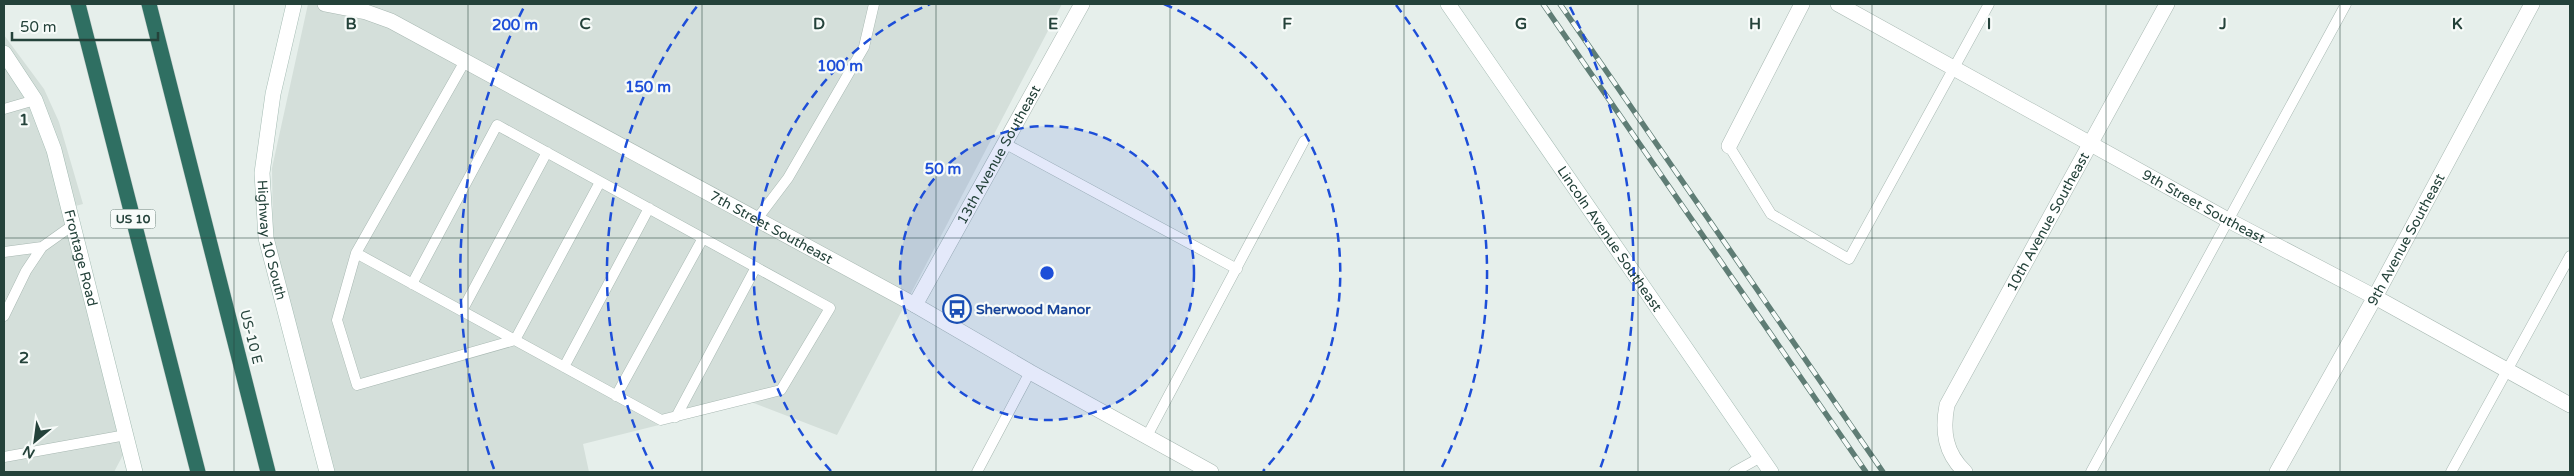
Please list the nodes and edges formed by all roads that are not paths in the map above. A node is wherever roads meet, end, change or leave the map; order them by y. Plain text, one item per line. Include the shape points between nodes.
1 (78, 4) edge
2 (149, 4) edge
3 (294, 4) edge
4 (324, 4) edge
5 (874, 4) edge
6 (1082, 4) edge
7 (1448, 4) edge
8 (1802, 4) edge
9 (1838, 4) edge
10 (1988, 4) edge
11 (2167, 4) edge
12 (2346, 4) edge
13 (2532, 4) edge
14 (377, 10) edge
15 (4, 53) edge
16 (465, 61) junction
17 (1954, 68) junction
18 (35, 100) junction
19 (4, 109) edge
20 (1304, 140) dead end
21 (1004, 143) junction
22 (2091, 144) junction
23 (1729, 146) joint
24 (547, 152) junction
25 (600, 182) junction
26 (649, 208) junction
27 (757, 219) junction
28 (2228, 220) junction
29 (73, 226) junction
30 (703, 238) junction
31 (42, 248) junction
32 (4, 252) edge
33 (356, 253) junction
34 (2570, 256) edge
35 (756, 268) junction
36 (1237, 268) junction
37 (412, 284) junction
38 (2375, 297) junction
39 (915, 305) junction
40 (462, 311) junction
41 (4, 316) edge
42 (515, 340) junction
43 (564, 367) junction
44 (2508, 370) junction
45 (1030, 372) junction
46 (616, 396) junction
47 (2570, 405) edge
48 (676, 416) junction
49 (126, 435) junction
50 (1146, 438) junction
51 (4, 457) edge
52 (1761, 457) junction
53 (131, 468) edge
54 (1193, 468) edge
55 (198, 472) edge
56 (268, 472) edge
57 (326, 472) edge
58 (977, 472) edge
59 (1211, 472) edge
60 (1734, 472) edge
61 (1771, 472) edge
62 (1965, 472) edge
63 (2091, 472) edge
64 (2277, 472) edge
65 (2450, 472) edge

1 - 55 highway, US 10
2 - 56 highway, US-10 E
3 - 57 street, Highway 10 South via 273,94 262,173 266,238
4 - 14 street, 7th Street Southeast
5 - 27 lane via 864,47 788,178
6 - 21 street, 13th Avenue Southeast
7 - 52 street, Lincoln Avenue Southeast
8 - 23 street
9 - 17 street, 9th Street Southeast
10 - 17 lane
11 - 22 street, 10th Avenue Southeast
12 - 28 lane
13 - 38 street, 9th Avenue Southeast
14 - 16 street, 7th Street Southeast
15 - 18 street, Frontage Road
16 - 27 street, 7th Street Southeast
16 - 33 lane
17 - 22 street, 9th Street Southeast
17 - 23 lane via 1849,259 1771,214
18 - 19 lane
18 - 29 street, Frontage Road via 54,150
20 - 36 lane
21 - 36 lane
21 - 39 street, 13th Avenue Southeast
22 - 28 street, 9th Street Southeast
22 - 62 street, 10th Avenue Southeast via 1948,405 1943,425 1947,443 1956,464
24 - 25 lane
24 - 37 lane via 497,125
24 - 40 lane
25 - 26 lane
25 - 42 lane
26 - 30 lane
26 - 43 lane
27 - 39 street, 7th Street Southeast
28 - 38 street, 9th Street Southeast
28 - 63 lane
29 - 31 lane
29 - 49 street, Frontage Road
30 - 35 lane
30 - 46 lane
31 - 32 lane
31 - 41 lane via 26,270
33 - 37 lane
33 - 42 lane via 337,320 357,386
34 - 44 lane
35 - 48 lane
35 - 48 lane via 830,308 782,390
36 - 50 lane
37 - 40 lane
38 - 44 street, 9th Street Southeast
38 - 64 street, 9th Avenue Southeast
39 - 45 street, 7th Street Southeast
40 - 42 lane
42 - 43 lane
43 - 46 lane
44 - 47 street, 9th Street Southeast
44 - 65 lane
45 - 50 street, 7th Street Southeast
45 - 58 lane
46 - 48 lane via 661,420
49 - 51 lane
49 - 53 street, Frontage Road
50 - 54 street, 7th Street Southeast
52 - 60 lane
52 - 61 street, Lincoln Avenue Southeast
54 - 59 street, 7th Street Southeast

